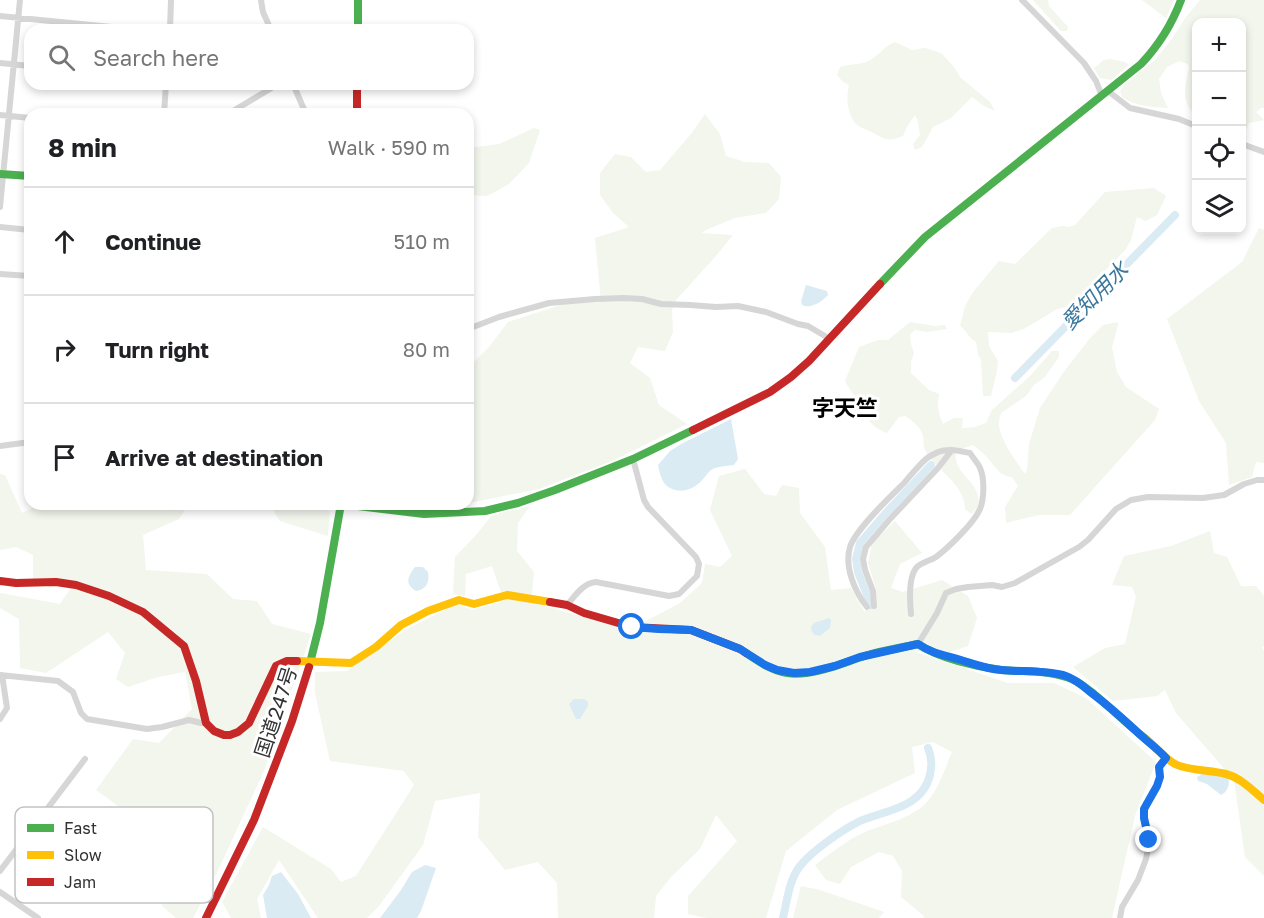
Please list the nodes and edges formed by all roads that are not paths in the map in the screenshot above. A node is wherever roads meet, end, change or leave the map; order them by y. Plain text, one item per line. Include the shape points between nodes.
1 (20, 0) edge
2 (171, 0) edge
3 (261, 0) edge
4 (358, 0) edge
5 (1022, 0) edge
6 (1181, 0) edge
7 (0, 16) edge
8 (18, 18) junction
9 (80, 24) edge
10 (170, 24) edge
11 (269, 24) edge
12 (358, 24) edge
13 (0, 63) edge
14 (14, 64) junction
15 (24, 65) edge
16 (166, 90) edge
17 (268, 90) edge
18 (296, 90) edge
19 (357, 90) edge
20 (1105, 93) junction
21 (164, 108) edge
22 (238, 108) edge
23 (303, 108) edge
24 (357, 108) edge
25 (0, 115) edge
26 (9, 116) junction
27 (24, 117) edge
28 (1192, 124) edge
29 (1246, 145) edge
30 (1264, 152) edge
31 (2, 174) edge
32 (24, 176) edge
33 (0, 207) edge
34 (0, 227) edge
35 (24, 229) edge
36 (0, 274) edge
37 (24, 276) edge
38 (474, 327) edge
39 (830, 339) junction
40 (24, 443) edge
41 (0, 446) edge
42 (953, 449) junction
43 (633, 459) junction
44 (1264, 480) edge
45 (340, 510) edge
46 (391, 510) edge
47 (0, 581) edge
48 (567, 605) junction
49 (911, 614) dead end
50 (918, 644) junction
51 (1, 675) edge
52 (0, 719) edge
53 (206, 723) junction
54 (1166, 758) junction
55 (85, 759) dead end
56 (1264, 800) edge
57 (49, 807) edge
58 (15, 851) edge
59 (0, 871) edge
60 (0, 892) edge
61 (15, 902) edge
62 (16, 903) edge
63 (38, 918) edge
64 (206, 918) edge
65 (1120, 918) edge

1 - 8 street
2 - 10 street
3 - 11 street
4 - 12 main road
5 - 20 street via 1084,63
6 - 20 main road via 1173,22 1154,50
7 - 8 street
8 - 9 street
8 - 14 street
13 - 14 street
14 - 15 street
14 - 26 street
16 - 21 street
17 - 22 street
18 - 23 street
19 - 24 main road
20 - 28 street via 1130,108
20 - 39 main road via 926,237
25 - 26 street
26 - 27 street
26 - 31 street
29 - 30 street
31 - 32 main road
31 - 33 street
34 - 35 street
36 - 37 street
38 - 39 street via 549,303 624,298 716,308 738,306 808,326
39 - 43 main road via 770,392
40 - 41 street
42 - 42 street via 866,547 863,559 873,591 871,607 861,599 850,574 848,559 853,540 927,458
42 - 49 street via 970,453 980,468 980,510 946,549 916,569 910,593
43 - 46 main road via 518,503 485,510 424,514
43 - 48 street via 644,500 696,557 697,576 680,594 669,596 590,582
44 - 50 street via 1244,483 1224,495 1131,500 1116,509 1079,547 1015,583 946,593
45 - 64 main road, 国道247号 via 320,623 301,694 254,820
47 - 53 main road via 76,585 143,612 184,646
48 - 50 main road via 632,627 691,630 786,673 810,672
48 - 53 main road via 507,595 474,604 459,600 401,625 351,663 287,661 276,666 244,729 224,735
50 - 54 main road via 939,656 978,666 1065,676 1077,681
51 - 52 street via 7,708
51 - 53 street via 58,681 73,692 87,719 147,729 189,720
54 - 56 main road via 1177,765 1211,770 1240,780
54 - 65 street via 1144,809 1149,842 1146,859
55 - 57 street
58 - 59 street
60 - 61 street
62 - 63 street

